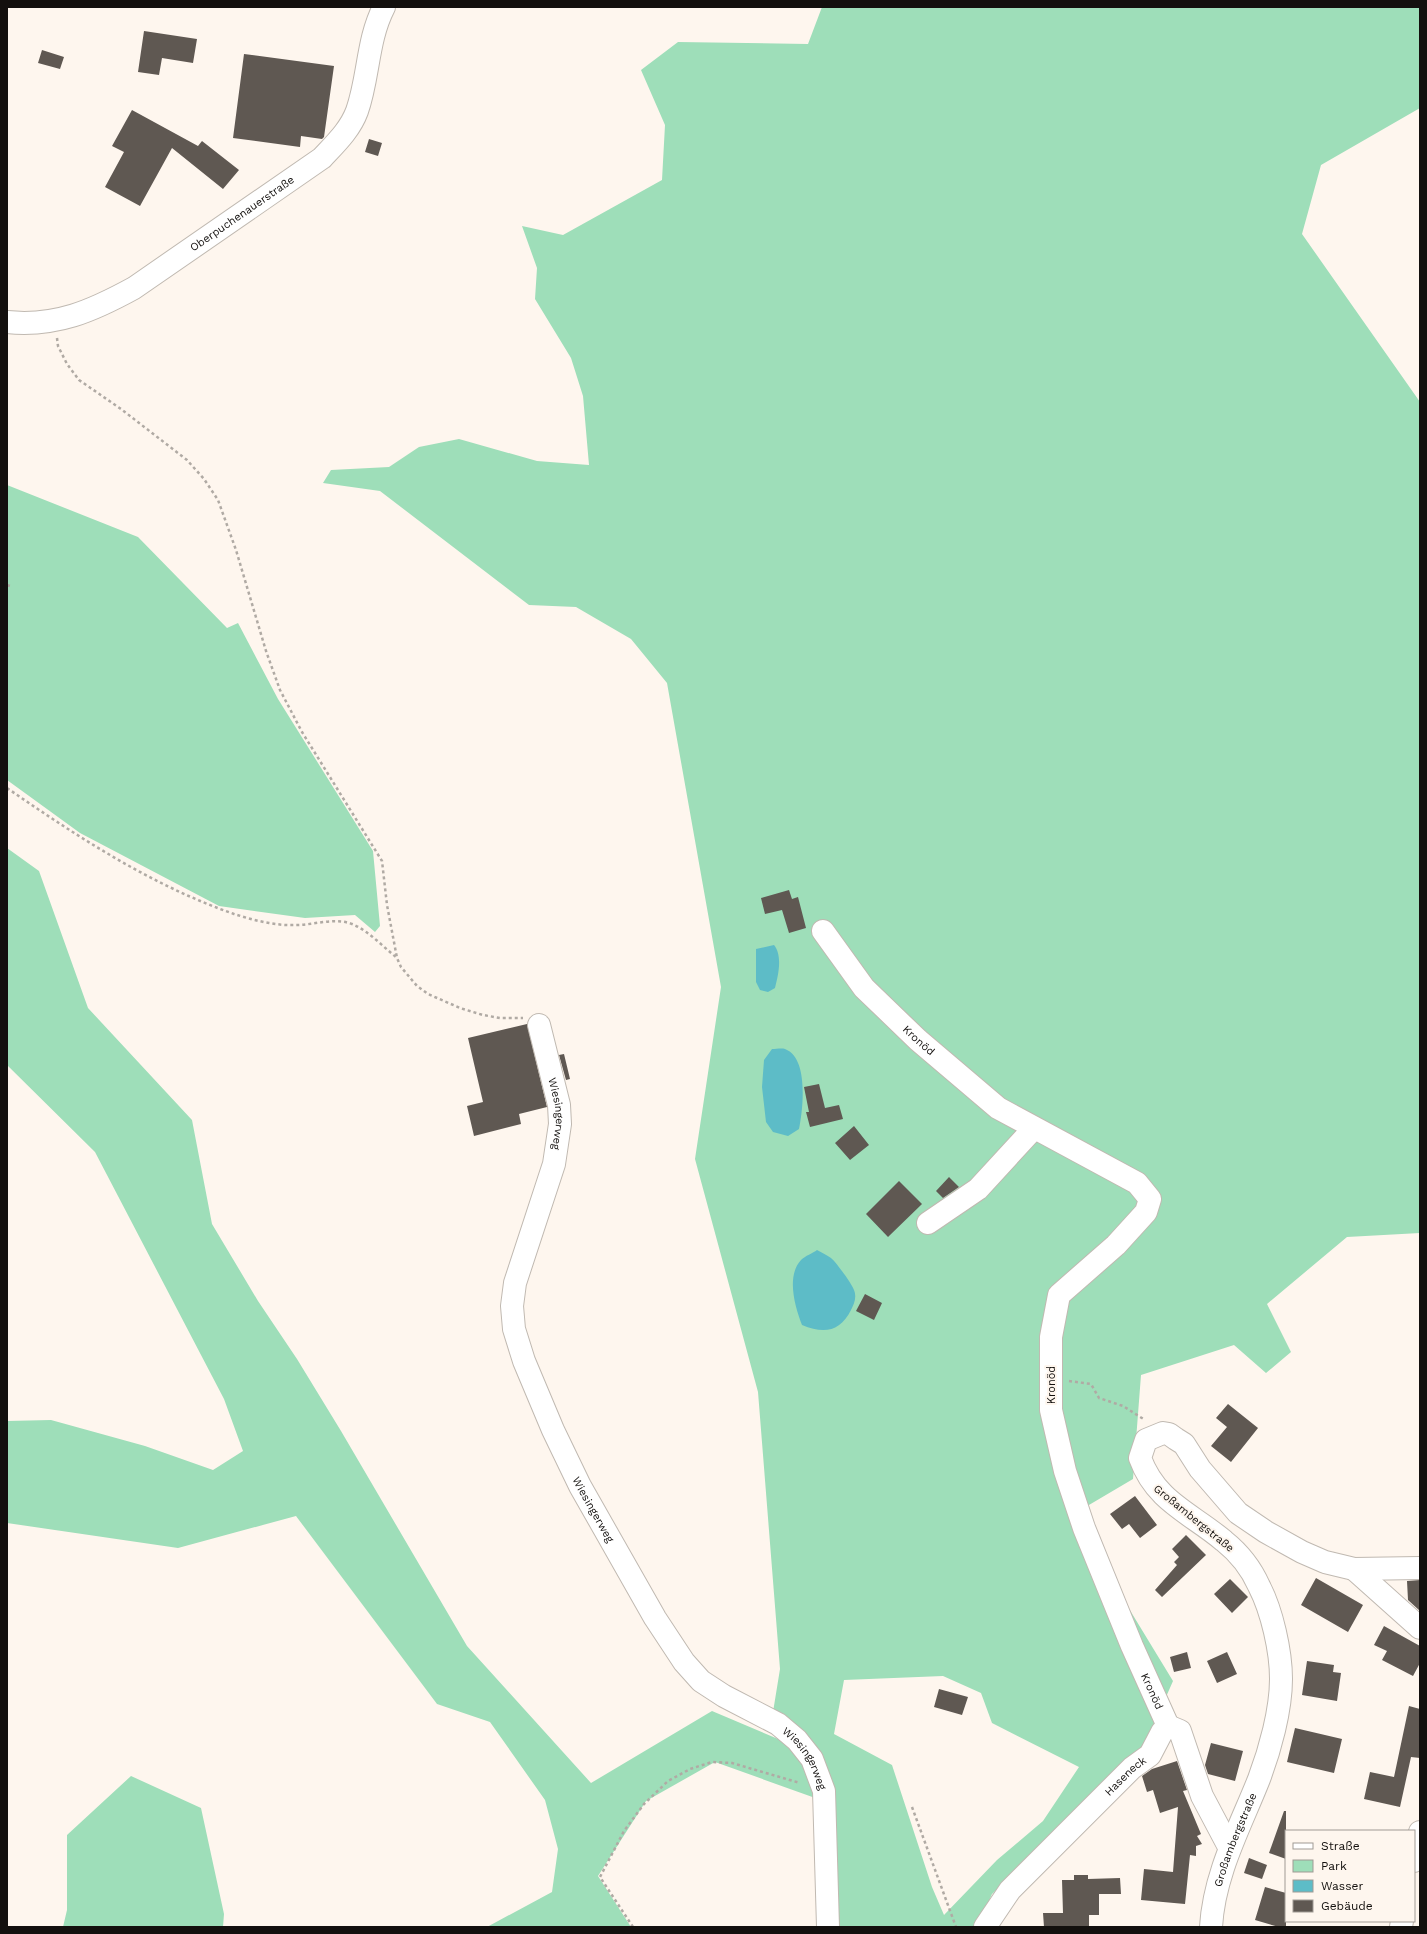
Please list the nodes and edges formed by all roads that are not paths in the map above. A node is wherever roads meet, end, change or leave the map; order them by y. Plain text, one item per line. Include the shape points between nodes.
1 (384, 7) edge
2 (7, 322) edge
3 (823, 931) dead end
4 (539, 1025) road end
5 (1034, 1128) junction
6 (928, 1223) dead end
7 (1420, 1568) edge
8 (1354, 1569) junction
9 (1420, 1628) edge
10 (1168, 1726) junction
11 (1420, 1832) edge
12 (1230, 1847) junction
13 (1415, 1856) edge
14 (828, 1927) edge
15 (985, 1927) edge
16 (1211, 1927) edge

1 - 2 street, Oberpuchenauerstraße via 370,47 357,112 342,137 322,158 134,288 102,305 55,322
3 - 5 street, Kronöd via 864,988 918,1040 998,1108
4 - 14 street, Wiesingerweg via 559,1105 560,1124 554,1164 515,1283 512,1306 514,1329 524,1361 580,1486 655,1618 684,1662 701,1681 778,1724 798,1740 812,1759 824,1791
5 - 6 street via 978,1189
5 - 10 street, Kronöd via 1136,1183 1150,1199 1146,1212 1116,1245 1059,1295 1051,1337 1051,1410 1065,1471 1084,1528
7 - 8 street
8 - 9 street
8 - 12 street, Großambergstraße via 1325,1562 1302,1552 1251,1523 1238,1513 1200,1470 1184,1444 1169,1434 1146,1440 1140,1458 1145,1473 1153,1485 1224,1541 1252,1572 1264,1595 1278,1648 1282,1679 1279,1707 1270,1745 1260,1778
10 - 12 street via 1180,1731 1202,1796
10 - 15 street, Haseneck via 1150,1755 1132,1768 1010,1890
11 - 13 street
12 - 16 street, Großambergstraße via 1218,1885

